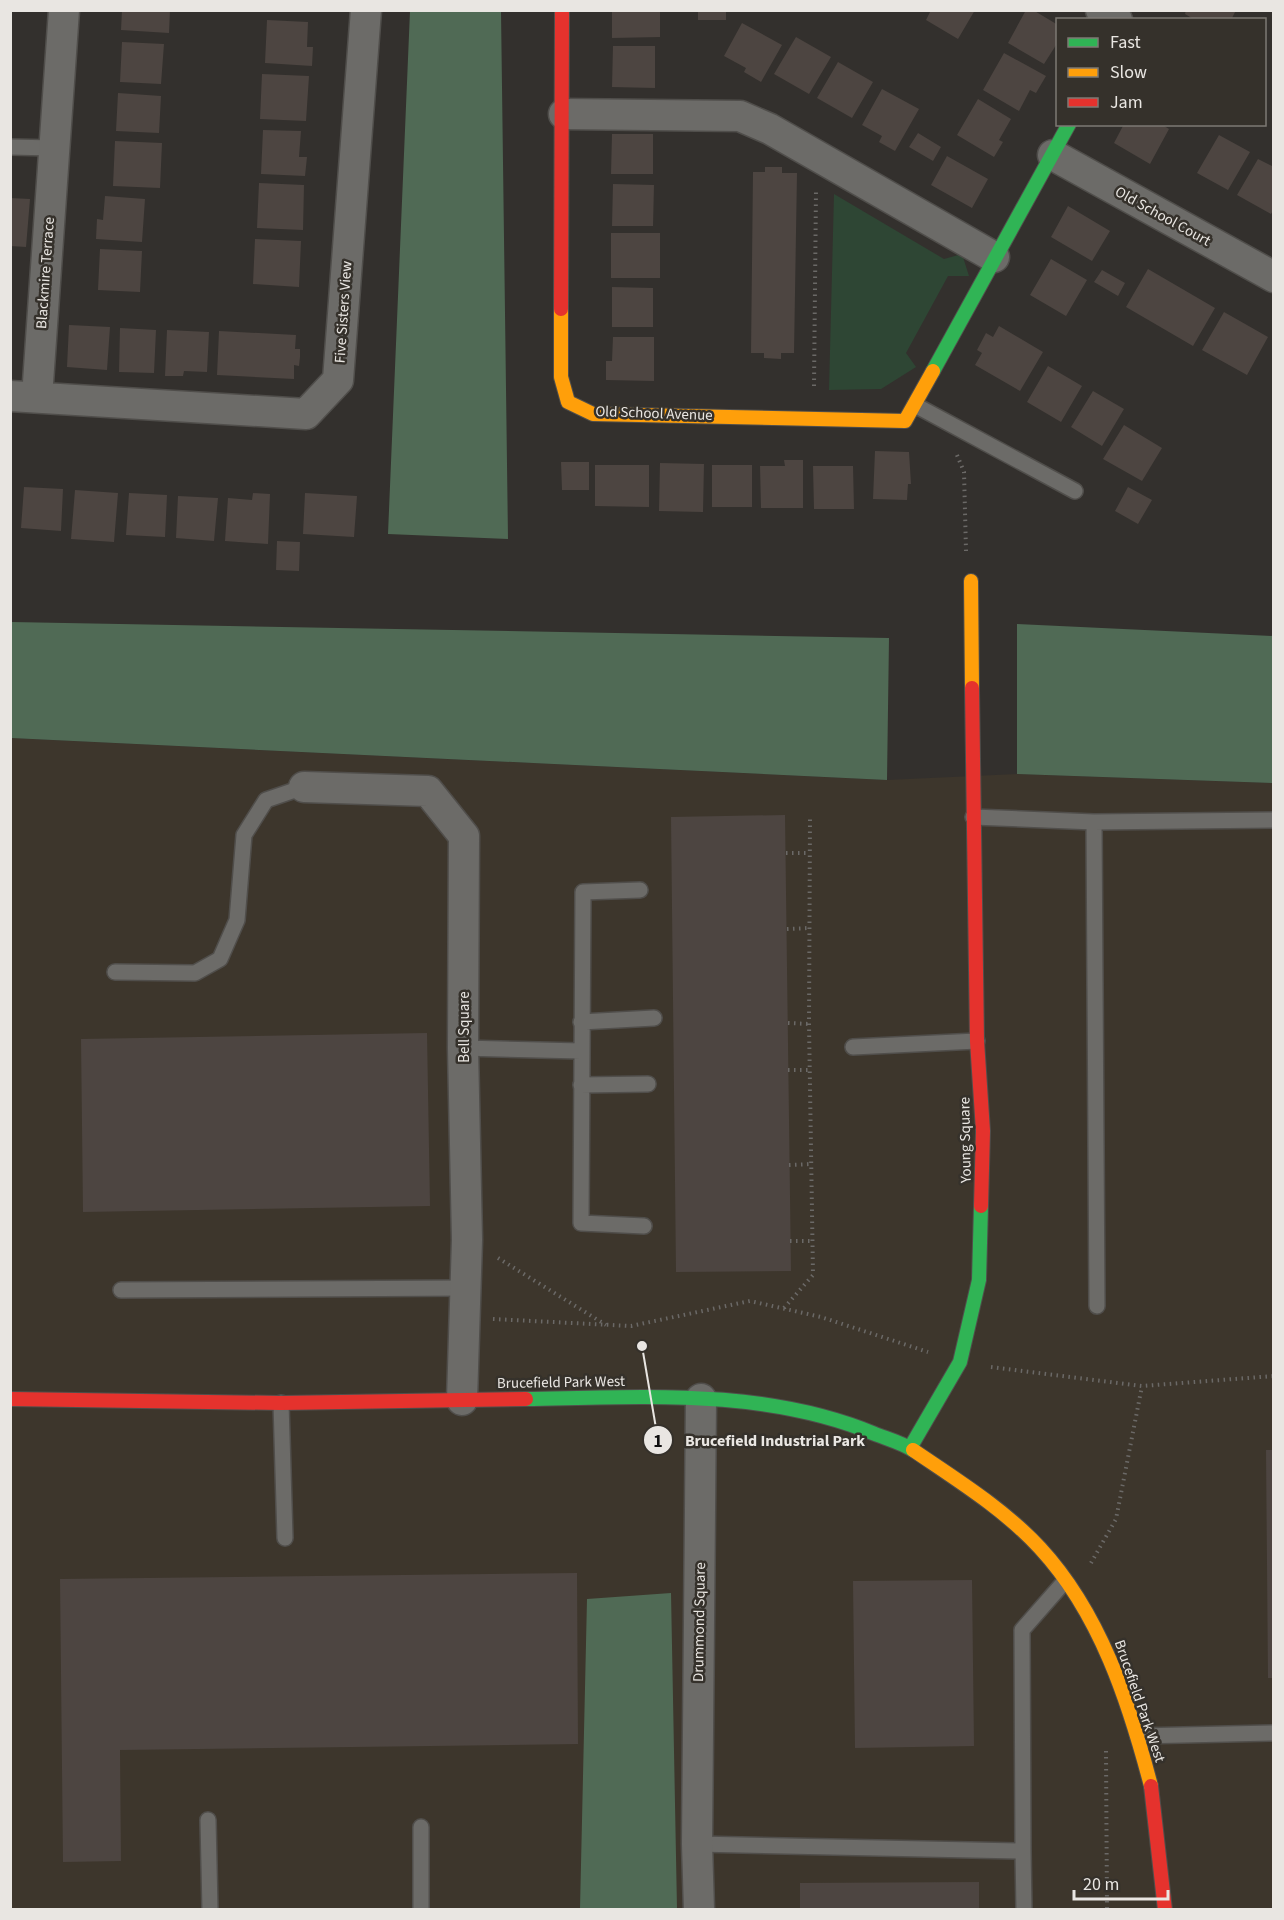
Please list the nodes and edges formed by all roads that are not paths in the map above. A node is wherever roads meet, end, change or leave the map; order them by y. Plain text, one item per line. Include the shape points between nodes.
1 (64, 10) edge
2 (366, 10) edge
3 (562, 10) edge
4 (1101, 10) edge
5 (1114, 18) edge
6 (564, 114) junction
7 (1068, 126) edge
8 (10, 147) edge
9 (53, 148) junction
10 (1053, 155) junction
11 (994, 257) junction
12 (1274, 277) edge
13 (24, 397) edge
14 (915, 405) junction
15 (1076, 491) dead end
16 (971, 581) road end
17 (304, 787) joint
18 (973, 817) junction
19 (1274, 820) edge
20 (1094, 822) junction
21 (640, 890) dead end
22 (115, 972) dead end
23 (654, 1018) dead end
24 (582, 1022) junction
25 (977, 1041) junction
26 (853, 1047) dead end
27 (463, 1048) junction
28 (581, 1051) junction
29 (648, 1084) dead end
30 (581, 1085) junction
31 (644, 1226) dead end
32 (466, 1288) junction
33 (121, 1290) dead end
34 (1097, 1306) dead end
35 (10, 1399) edge
36 (701, 1399) junction
37 (462, 1400) junction
38 (281, 1403) junction
39 (910, 1448) junction
40 (285, 1538) dead end
41 (1065, 1581) junction
42 (1274, 1733) edge
43 (1138, 1736) junction
44 (208, 1820) dead end
45 (421, 1827) dead end
46 (697, 1844) junction
47 (1023, 1851) junction
48 (210, 1910) edge
49 (421, 1910) edge
50 (699, 1910) edge
51 (1024, 1910) edge
52 (1165, 1910) edge

1 - 9 street, Blackmire Terrace
2 - 13 street, Five Sisters View via 338,380 306,414
3 - 6 street, Old School Avenue
4 - 5 street
6 - 11 street via 740,116 770,129
6 - 14 street, Old School Avenue via 561,377 568,402 593,414 905,421
7 - 10 street, Old School Avenue
8 - 9 lane
9 - 13 street, Blackmire Terrace
10 - 11 street, Old School Avenue
10 - 12 street, Old School Court
11 - 14 street, Old School Avenue
14 - 15 lane
16 - 18 street, Young Square
17 - 22 lane via 266,800 244,835 237,920 220,958 195,973
17 - 27 street, Bell Square via 428,791 464,836
18 - 20 lane
18 - 25 street, Young Square
19 - 20 lane
20 - 34 lane
21 - 24 lane via 583,892
23 - 24 lane
24 - 28 lane
25 - 26 lane
25 - 39 street, Young Square via 983,1131 979,1280 960,1362
27 - 28 lane
27 - 32 street, Bell Square
28 - 30 lane
29 - 30 lane
30 - 31 lane via 581,1223
32 - 33 lane
32 - 37 street, Bell Square
35 - 38 street, Brucefield Park West
36 - 37 street, Brucefield Park West
36 - 39 street, Brucefield Park West via 781,1406 849,1423
36 - 46 street, Drummond Square
37 - 38 street, Brucefield Park West
38 - 40 lane
39 - 41 street, Brucefield Park West via 988,1501 1040,1548
41 - 43 street, Brucefield Park West via 1106,1647
41 - 47 lane via 1022,1630
42 - 43 lane
43 - 52 street, Brucefield Park West via 1152,1790
44 - 48 lane
45 - 49 lane
46 - 47 lane
46 - 50 street, Drummond Square
47 - 51 lane

